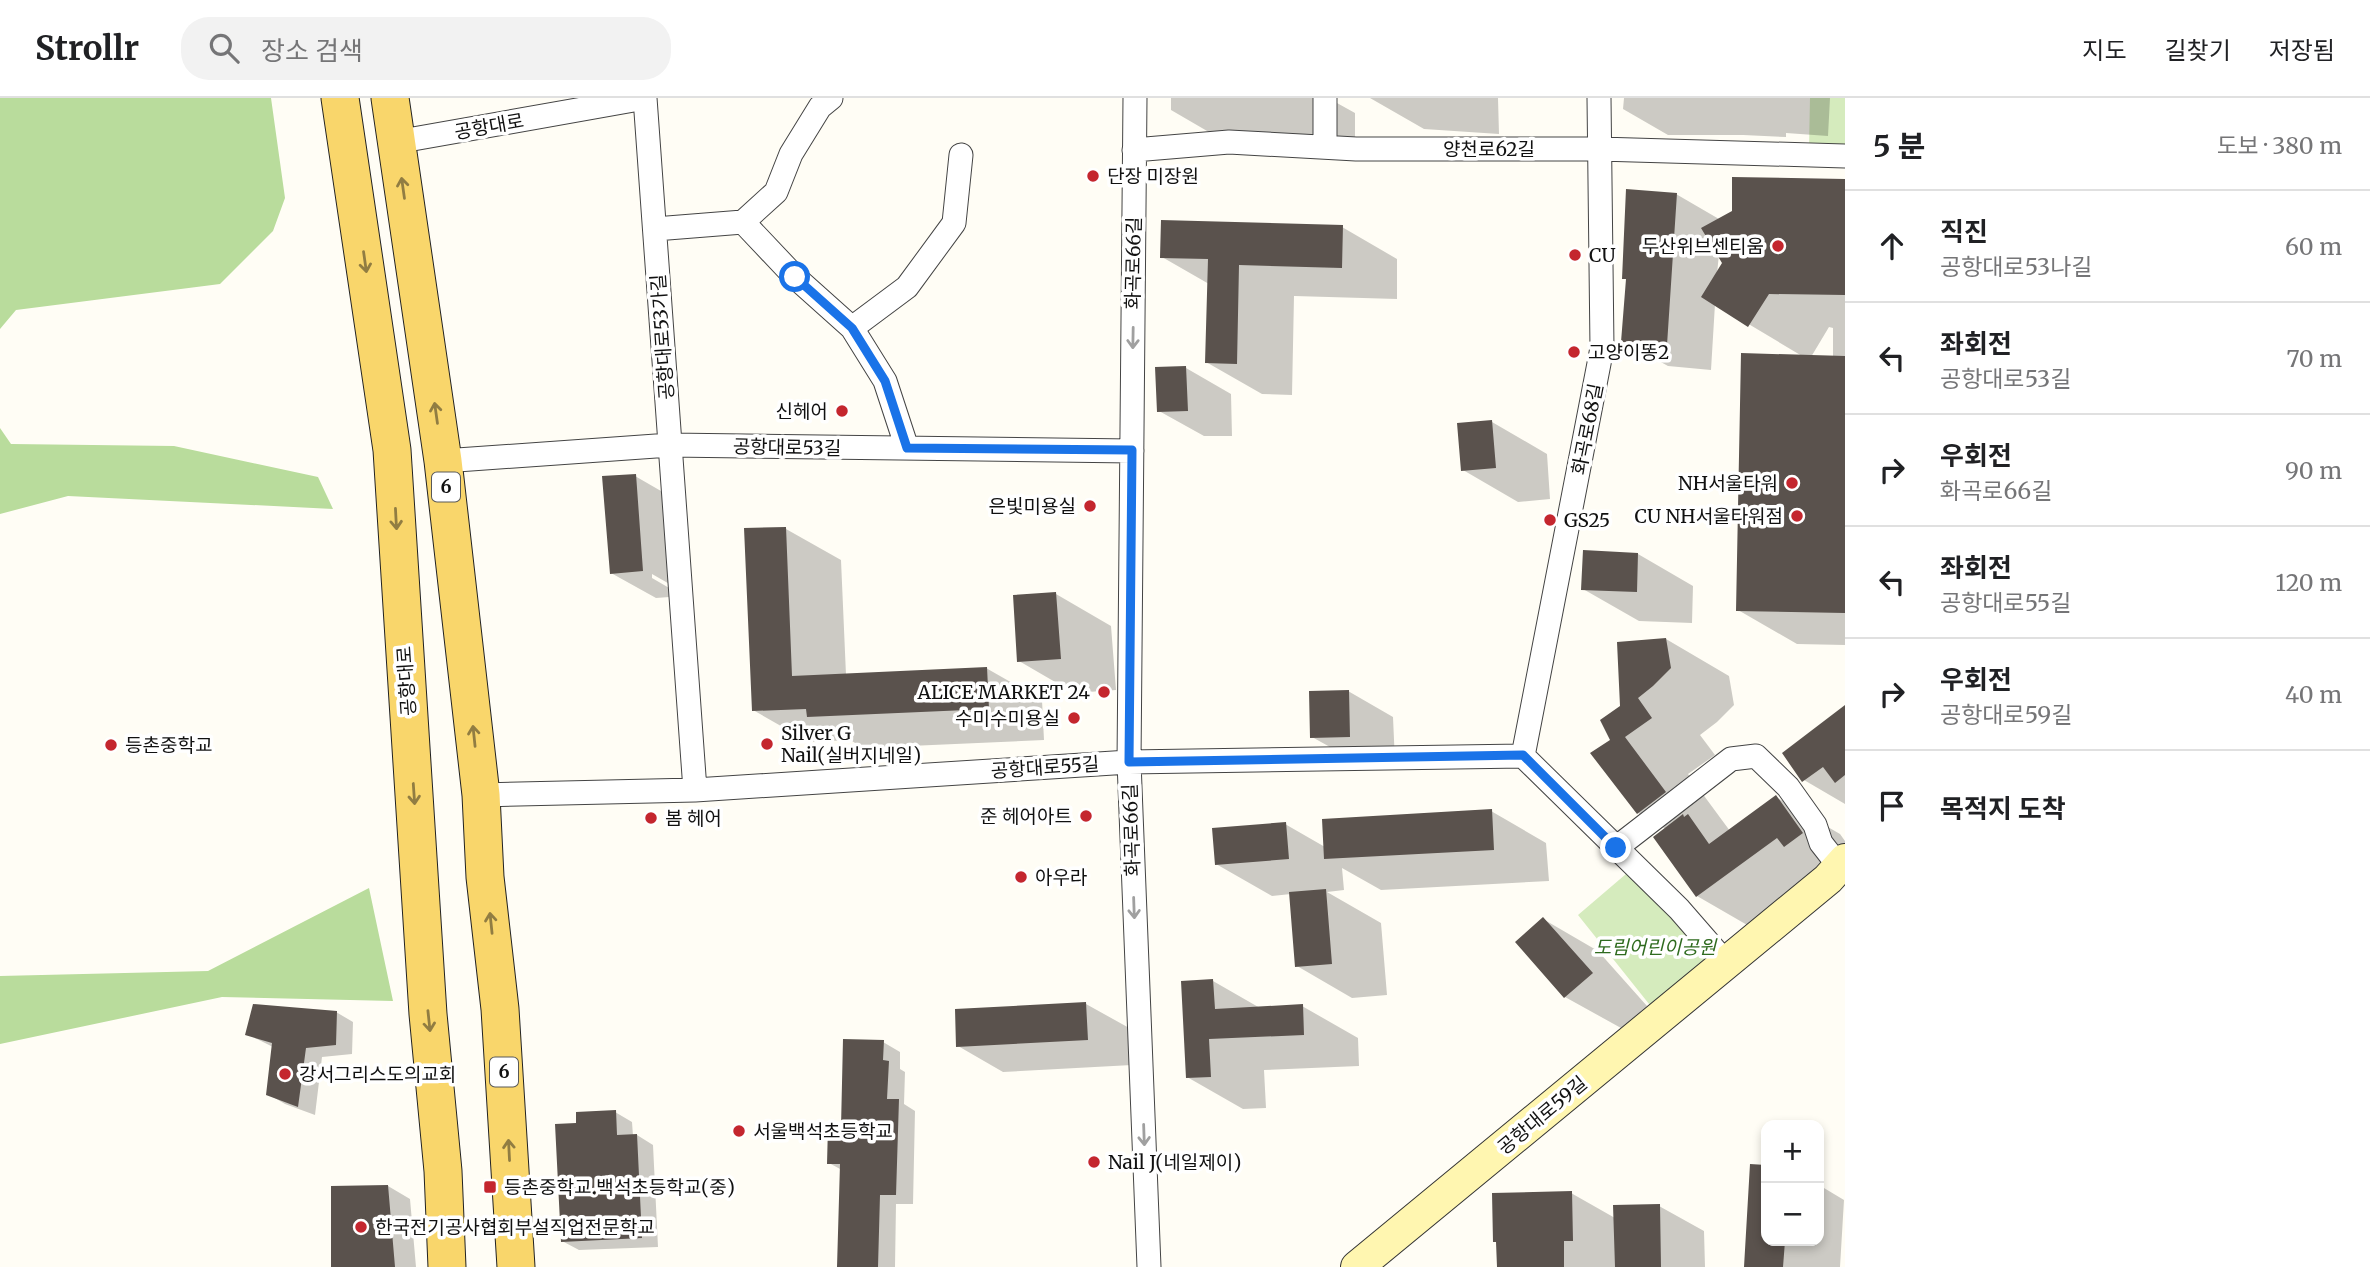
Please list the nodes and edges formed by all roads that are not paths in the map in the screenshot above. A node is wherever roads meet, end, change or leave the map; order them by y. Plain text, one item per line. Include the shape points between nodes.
1 (340, 98) edge
2 (390, 98) edge
3 (645, 98) edge
4 (831, 98) edge
5 (1135, 98) edge
6 (1325, 98) edge
7 (1599, 98) edge
8 (540, 107) edge
9 (397, 142) junction
10 (1325, 148) junction
11 (1599, 149) junction
12 (1134, 150) junction
13 (961, 155) dead end
14 (1845, 156) edge
15 (743, 222) junction
16 (655, 229) junction
17 (852, 328) junction
18 (670, 445) junction
19 (907, 448) junction
20 (1132, 450) junction
21 (443, 461) junction
22 (1523, 755) junction
23 (1129, 762) junction
24 (695, 790) junction
25 (481, 795) junction
26 (1616, 848) junction
27 (1842, 863) edge
28 (1727, 962) junction
29 (447, 1267) edge
30 (516, 1267) edge
31 (1149, 1267) edge
32 (1357, 1267) edge

1 -> 29 main road, 공항대로 via 392,450
2 - 9 main road, 6
3 - 8 street, 공항대로
3 - 16 street, 공항대로53가길
4 - 15 street via 820,107 791,154 776,192
5 - 12 street, 화곡로66길
6 - 10 street
7 - 11 street, 화곡로68길
8 - 9 street, 공항대로
21 -> 9 main road, 6
10 - 11 street, 양천로62길
10 - 12 street, 양천로62길 via 1229,142
11 - 14 street, 양천로62길
11 - 22 street, 화곡로68길 via 1602,348
12 -> 20 street, 화곡로66길
13 - 17 street via 954,223 906,287
15 - 16 street
15 - 17 street
16 - 18 street, 공항대로53가길
17 - 19 street via 885,381
18 - 19 street, 공항대로53길
18 - 21 street, 공항대로53길
18 - 24 street
19 - 20 street, 공항대로53길
20 - 23 street, 화곡로66길
25 -> 21 main road, 6
22 - 23 street, 공항대로55길
22 - 26 street
23 - 24 street, 공항대로55길
23 -> 31 street, 화곡로66길
24 - 25 street, 공항대로55길
30 -> 25 main road, 6
26 - 27 street via 1731,759 1756,756 1788,787 1815,825 1821,843
26 - 28 street
27 - 28 main road, 공항대로59길
28 - 32 main road, 공항대로59길

